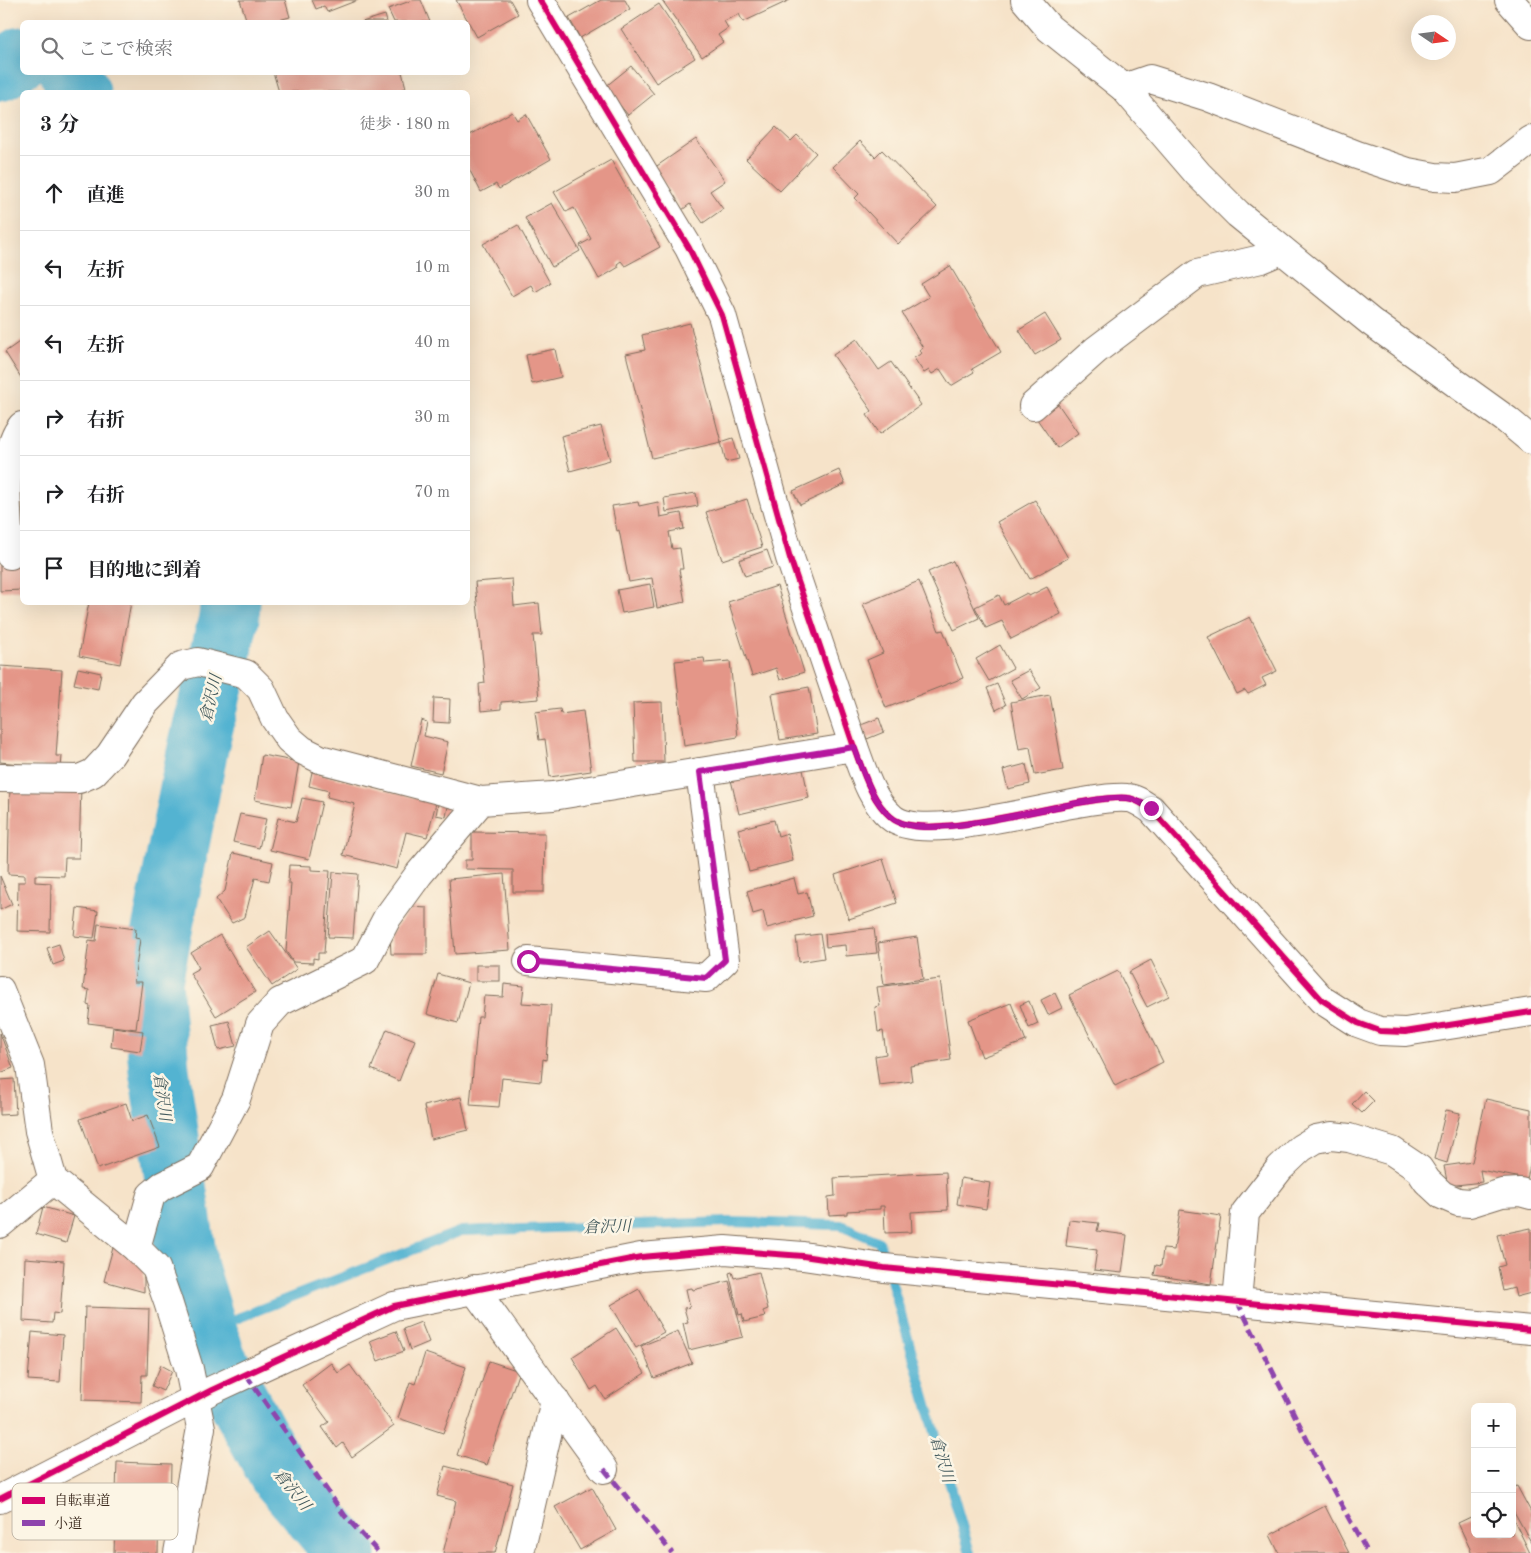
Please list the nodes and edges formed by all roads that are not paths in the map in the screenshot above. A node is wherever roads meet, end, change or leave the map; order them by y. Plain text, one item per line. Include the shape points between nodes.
1 (540, 0) edge
2 (1025, 0) edge
3 (1509, 0) edge
4 (1531, 25) edge
5 (1124, 88) junction
6 (1531, 140) edge
7 (1282, 250) junction
8 (1034, 406) dead end
9 (20, 428) edge
10 (1531, 440) edge
11 (11, 555) edge
12 (854, 747) junction
13 (700, 772) junction
14 (0, 778) edge
15 (481, 801) junction
16 (528, 961) dead end
17 (0, 990) edge
18 (1531, 1012) edge
19 (53, 1180) junction
20 (1531, 1195) edge
21 (0, 1224) edge
22 (136, 1248) junction
23 (474, 1289) junction
24 (1237, 1301) junction
25 (1531, 1330) edge
26 (204, 1395) junction
27 (555, 1400) junction
28 (604, 1469) dead end
29 (31, 1483) edge
30 (12, 1493) edge
31 (0, 1499) edge
32 (178, 1553) edge
33 (520, 1553) edge

1 - 12 street via 689,248 722,315 790,558
2 - 5 street via 1049,28
3 - 4 street
5 - 6 street via 1150,79 1208,97 1357,155 1408,172 1435,177 1455,178 1490,171
5 - 7 street via 1198,174 1238,214
7 - 8 street via 1261,259 1197,274 1096,350
7 - 10 street via 1371,322
9 - 11 street via 13,434 3,472
12 - 13 street
12 - 18 street via 881,807 892,819 909,826 930,827 997,819 1099,798 1129,798 1151,808 1322,1000 1380,1031 1405,1032
13 - 15 street via 553,796
13 - 16 street via 725,960 706,978
14 - 15 street via 79,780 93,773 110,755 145,703 181,666 198,662 246,674 261,689 289,739 320,759
15 - 22 street via 419,874 387,918 365,960 280,1002 260,1024 236,1099 200,1167 151,1195
17 - 19 street via 30,1065 39,1131
19 - 21 street
19 - 22 street
20 - 24 street via 1502,1193 1470,1203 1458,1202 1442,1195 1419,1169 1392,1151 1349,1138 1332,1136 1316,1139 1280,1168 1245,1213
22 - 26 street via 156,1268 186,1360
23 - 24 street via 641,1257 725,1250
23 - 26 street via 394,1306
23 - 27 street
24 - 25 street
26 - 29 street
26 - 32 street
27 - 28 street
27 - 33 street
30 - 31 street

